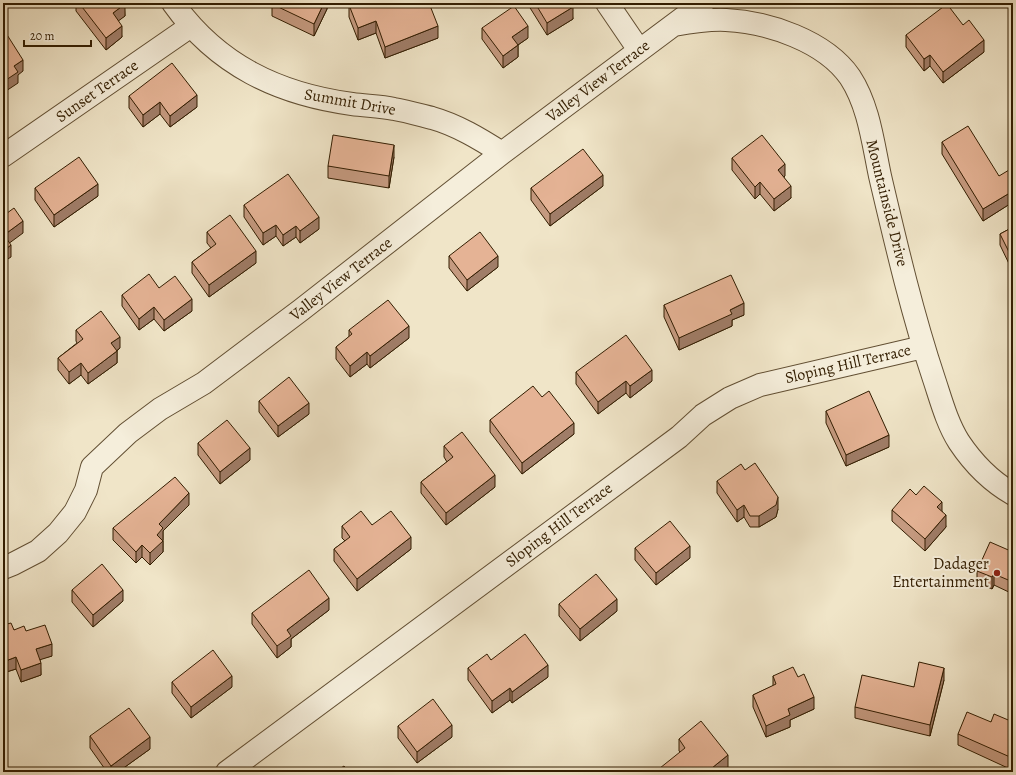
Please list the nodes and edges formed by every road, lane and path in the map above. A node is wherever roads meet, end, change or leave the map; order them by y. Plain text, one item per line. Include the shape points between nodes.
1 (173, 3) edge
2 (607, 3) edge
3 (702, 3) edge
4 (673, 25) junction
5 (191, 26) junction
6 (639, 50) junction
7 (502, 153) junction
8 (3, 156) edge
9 (923, 347) junction
10 (1013, 494) edge
11 (3, 568) edge
12 (227, 772) edge

1 - 5 street, Summit Drive
2 - 6 street
3 - 4 street, Valley View Terrace
4 - 6 street, Valley View Terrace
4 - 9 street, Mountainside Drive via 725,20 755,24 817,47 838,63 849,76 865,107
5 - 7 street, Summit Drive via 238,66 272,84 310,97 393,109 433,118 470,133
5 - 8 street, Sunset Terrace
6 - 7 street, Valley View Terrace
7 - 11 street, Valley View Terrace via 204,383 128,433 92,467 81,501 58,533 38,551
9 - 10 street, Mountainside Drive via 949,424 959,442 979,468
9 - 12 street, Sloping Hill Terrace via 760,385 730,398

